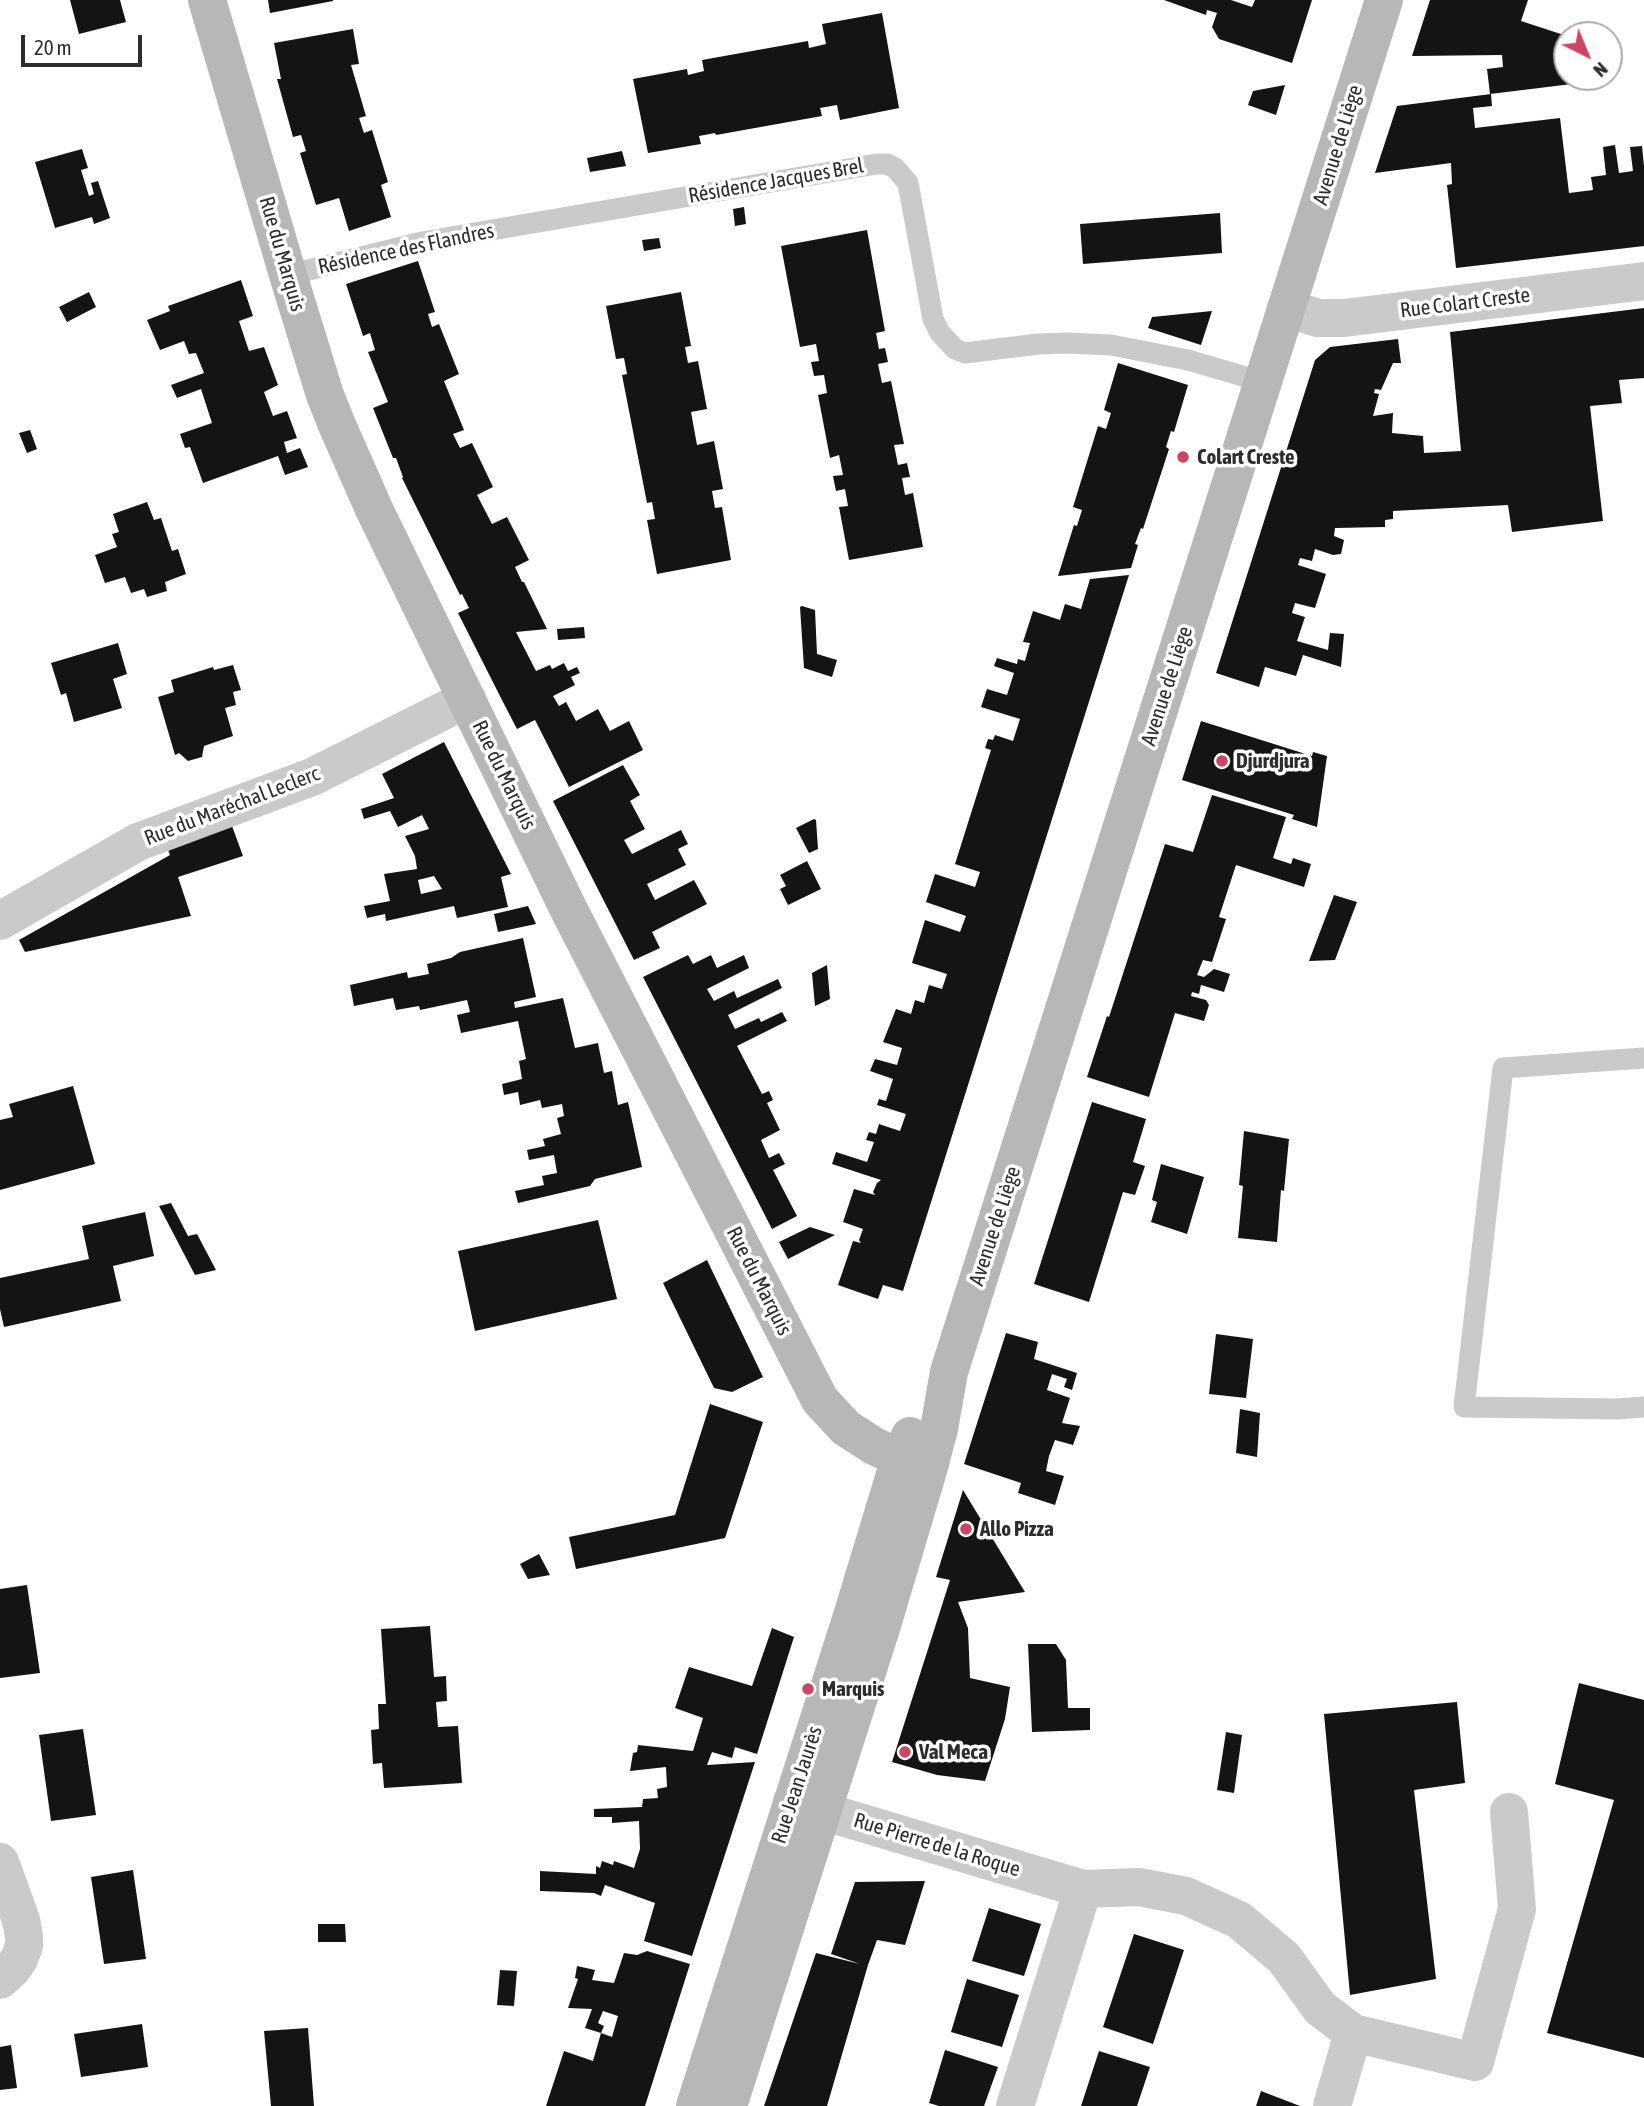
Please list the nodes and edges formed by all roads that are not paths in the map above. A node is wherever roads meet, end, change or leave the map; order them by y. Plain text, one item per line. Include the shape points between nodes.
1 (208, 0) edge
2 (1384, 0) edge
3 (525, 225) joint
4 (288, 275) junction
5 (1644, 281) edge
6 (1286, 308) junction
7 (1263, 382) junction
8 (467, 699) junction
9 (0, 921) edge
10 (1644, 1058) edge
11 (1644, 1407) edge
12 (913, 1466) junction
13 (808, 1806) junction
14 (1509, 1812) dead end
15 (0, 1862) edge
16 (1083, 1889) junction
17 (0, 1980) edge
18 (1353, 2033) junction
19 (695, 2106) edge
20 (728, 2106) edge
21 (1015, 2106) edge
22 (1332, 2106) edge

1 - 4 main road, Rue du Marquis
2 - 6 main road, Avenue de Liège
3 - 4 lane, Résidence des Flandres via 422,242
3 - 7 lane, Résidence Jacques Brel via 887,164 908,183 933,319 955,349 965,353 1067,342 1111,345 1188,360
4 - 8 main road, Rue du Marquis via 341,436
5 - 6 street, Rue Colart Creste via 1343,318 1318,318
6 - 7 main road, Avenue de Liège
7 - 12 main road, Avenue de Liège via 949,1372 913,1429
8 - 9 street, Rue du Maréchal Leclerc via 313,777 138,842
8 - 12 main road, Rue du Marquis via 568,908 820,1400 857,1436
10 - 11 lane via 1503,1068 1464,1407
12 - 13 main road, Rue Jean Jaurès
13 - 16 street, Rue Pierre de la Roque
13 - 19 main road, Rue Jean Jaurès
13 - 20 main road, Rue Jean Jaurès
14 - 18 street, Rue Pierre de la Roque via 1517,1909 1475,2062
15 - 17 street via 21,1920 24,1946
16 - 18 street, Rue Pierre de la Roque via 1139,1887 1186,1896 1240,1920 1284,1958 1320,2008
16 - 21 street
18 - 22 street

